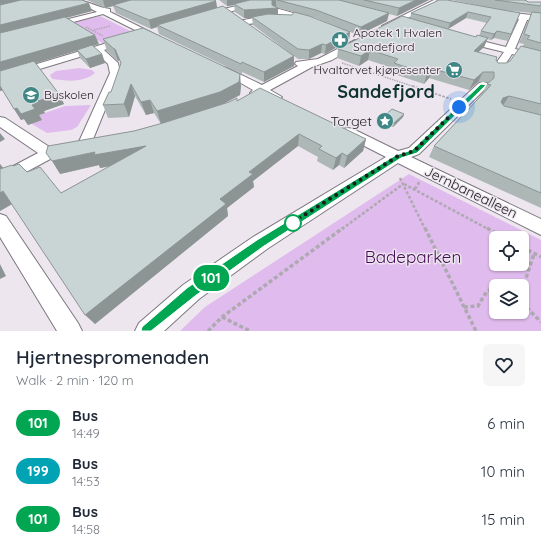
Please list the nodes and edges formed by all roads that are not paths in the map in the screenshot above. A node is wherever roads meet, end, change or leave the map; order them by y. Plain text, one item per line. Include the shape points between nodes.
1 (78, 0) edge
2 (272, 0) edge
3 (438, 3) edge
4 (217, 4) dead end
5 (114, 10) edge
6 (226, 10) junction
7 (276, 11) edge
8 (103, 12) junction
9 (494, 12) edge
10 (204, 16) edge
11 (521, 17) junction
12 (385, 18) edge
13 (541, 18) edge
14 (395, 21) junction
15 (242, 23) junction
16 (407, 24) edge
17 (45, 28) edge
18 (159, 30) edge
19 (378, 30) edge
20 (254, 31) edge
21 (148, 33) junction
22 (455, 37) edge
23 (358, 38) edge
24 (162, 40) edge
25 (98, 49) junction
26 (509, 51) junction
27 (541, 58) edge
28 (294, 62) edge
29 (210, 64) edge
30 (308, 65) junction
31 (497, 69) edge
32 (0, 78) edge
33 (483, 85) edge
34 (263, 90) junction
35 (247, 98) edge
36 (290, 103) edge
37 (0, 121) edge
38 (338, 127) edge
39 (49, 153) junction
40 (398, 156) junction
41 (0, 180) edge
42 (0, 221) edge
43 (541, 227) edge
44 (70, 331) edge
45 (147, 331) edge

1 - 8 street
2 - 6 street
3 - 14 street
4 - 6 street
5 - 8 street
6 - 10 street
6 - 15 street
7 - 15 street via 315,22 268,19
8 - 17 street
8 - 21 street
9 - 11 street
11 - 13 street
11 - 26 street via 523,19
12 - 14 street
14 - 16 street
14 - 19 street
15 - 20 street
18 - 21 street
21 - 24 street
21 - 25 street
22 - 26 street
23 - 30 street via 357,42 318,63
25 - 32 street
25 - 39 street via 113,63 115,72 90,144
26 - 27 street
26 - 31 street
28 - 30 street
29 - 34 street
30 - 34 street
33 - 40 street via 414,151
34 - 35 street
34 - 36 street
37 - 39 street
38 - 40 street, Jernbanealleen
39 - 41 street
40 - 43 street, Jernbanealleen
40 - 45 street via 260,243 191,292
42 - 44 street

